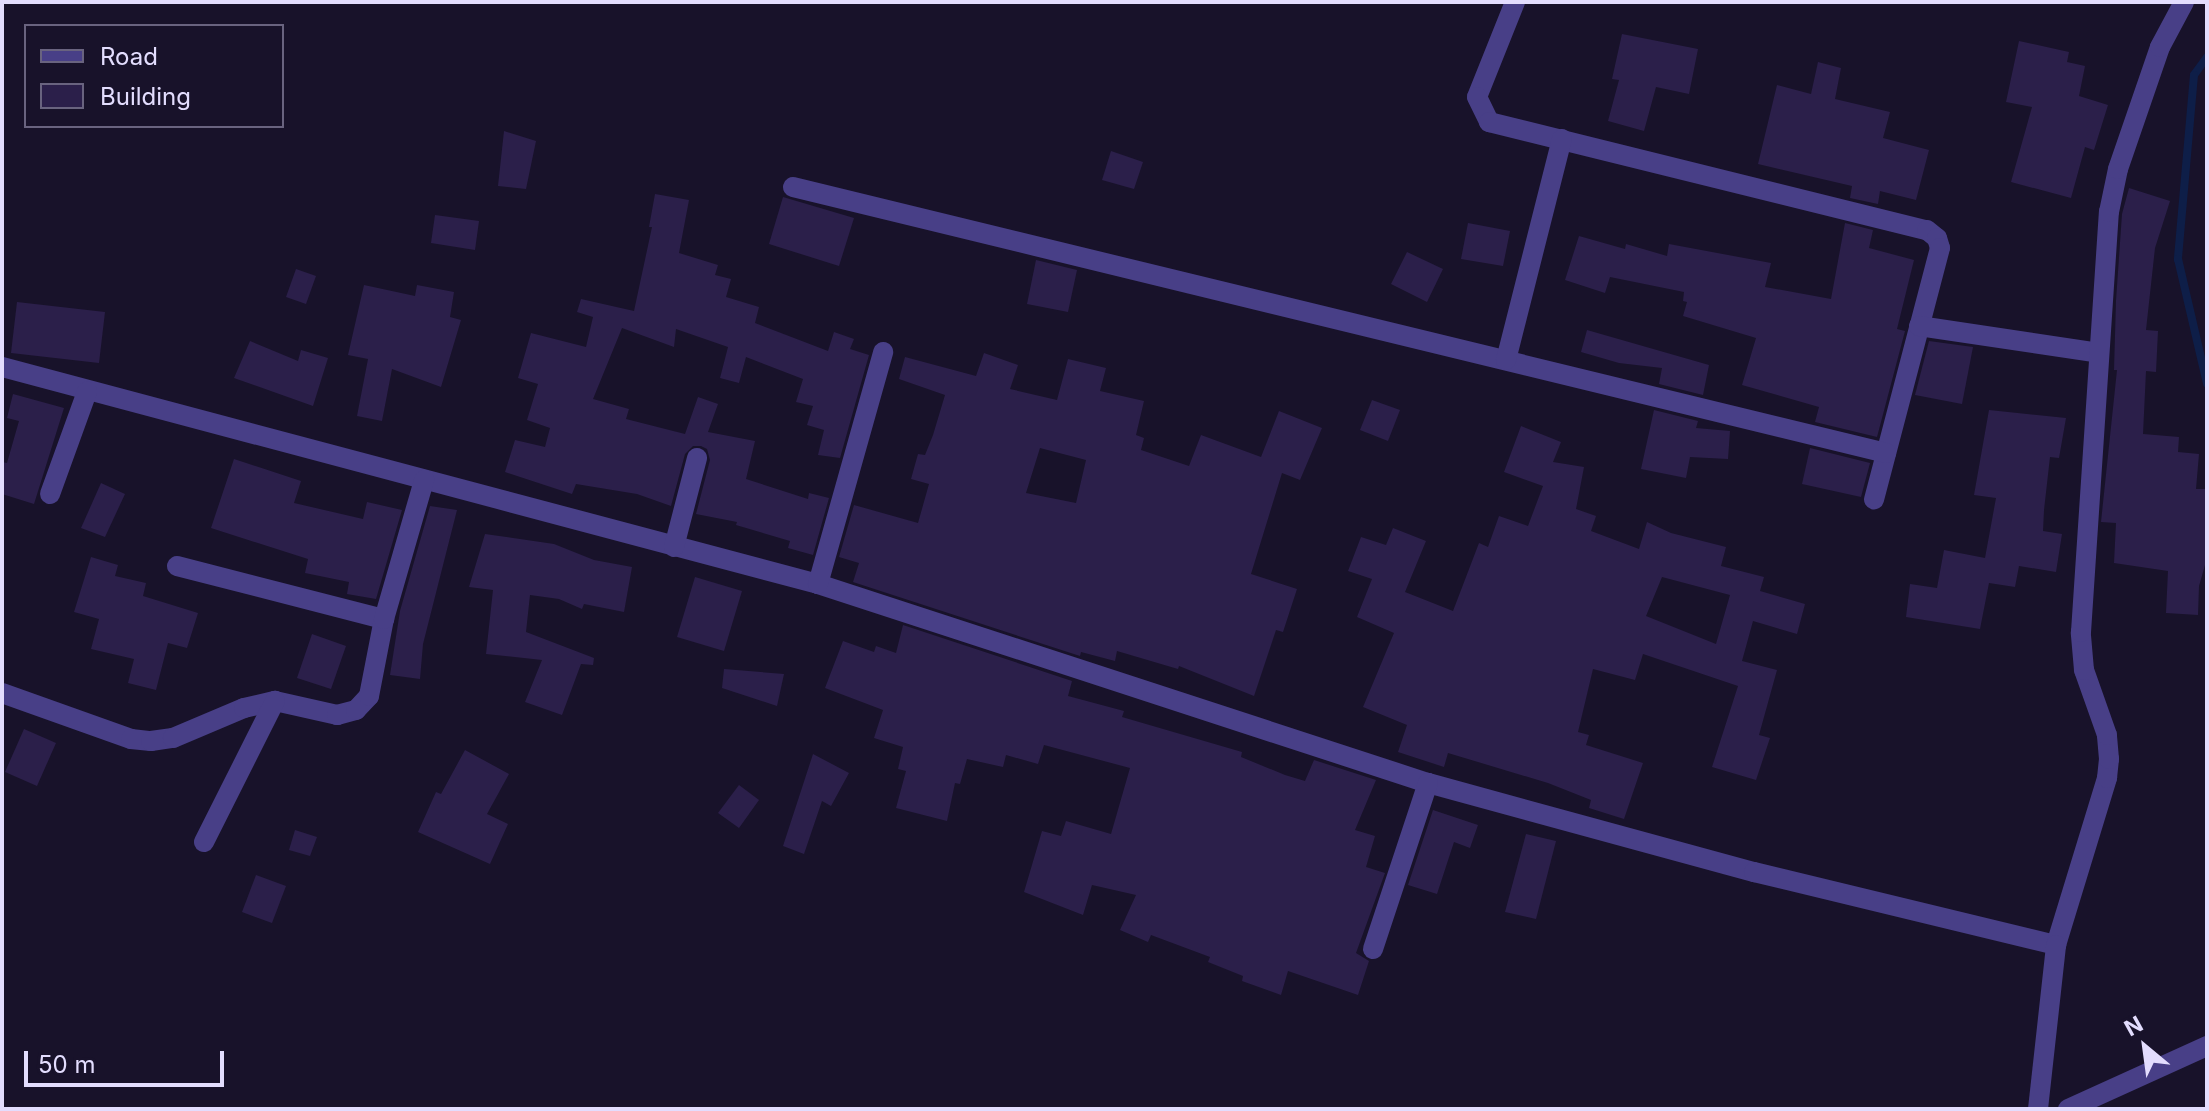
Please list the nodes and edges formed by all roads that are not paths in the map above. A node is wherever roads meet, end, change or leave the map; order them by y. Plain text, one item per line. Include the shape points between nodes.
1 (1515, 2) edge
2 (2184, 2) edge
3 (1562, 139) junction
4 (793, 187) dead end
5 (1919, 326) junction
6 (883, 352) dead end
7 (2099, 353) junction
8 (1506, 360) junction
9 (2, 367) edge
10 (87, 392) junction
11 (1886, 453) junction
12 (697, 458) dead end
13 (424, 480) junction
14 (50, 494) dead end
15 (1874, 500) dead end
16 (674, 547) junction
17 (177, 566) dead end
18 (818, 584) junction
19 (384, 619) junction
20 (2, 693) edge
21 (275, 701) junction
22 (1428, 783) junction
23 (204, 842) dead end
24 (2056, 945) junction
25 (1373, 949) dead end
26 (2207, 1046) edge
27 (2038, 1109) edge
28 (2068, 1109) edge

1 - 3 street via 1481,81 1480,109 1489,122
2 - 7 street via 2160,47 2118,169 2107,227
3 - 5 street via 1927,230 1940,248
3 - 8 street
4 - 8 street
5 - 7 street
5 - 11 street
6 - 18 street
7 - 24 street via 2081,632 2084,670 2107,735 2109,759
8 - 11 street
9 - 10 street
10 - 13 street
10 - 14 street
11 - 15 street
12 - 16 street
13 - 16 street
13 - 19 street
16 - 18 street
17 - 19 street
18 - 22 street
19 - 21 street via 369,696 356,710 337,715
20 - 21 street via 131,739 151,741
21 - 23 street
22 - 24 street via 1754,872
22 - 25 street
24 - 27 street
26 - 28 street

